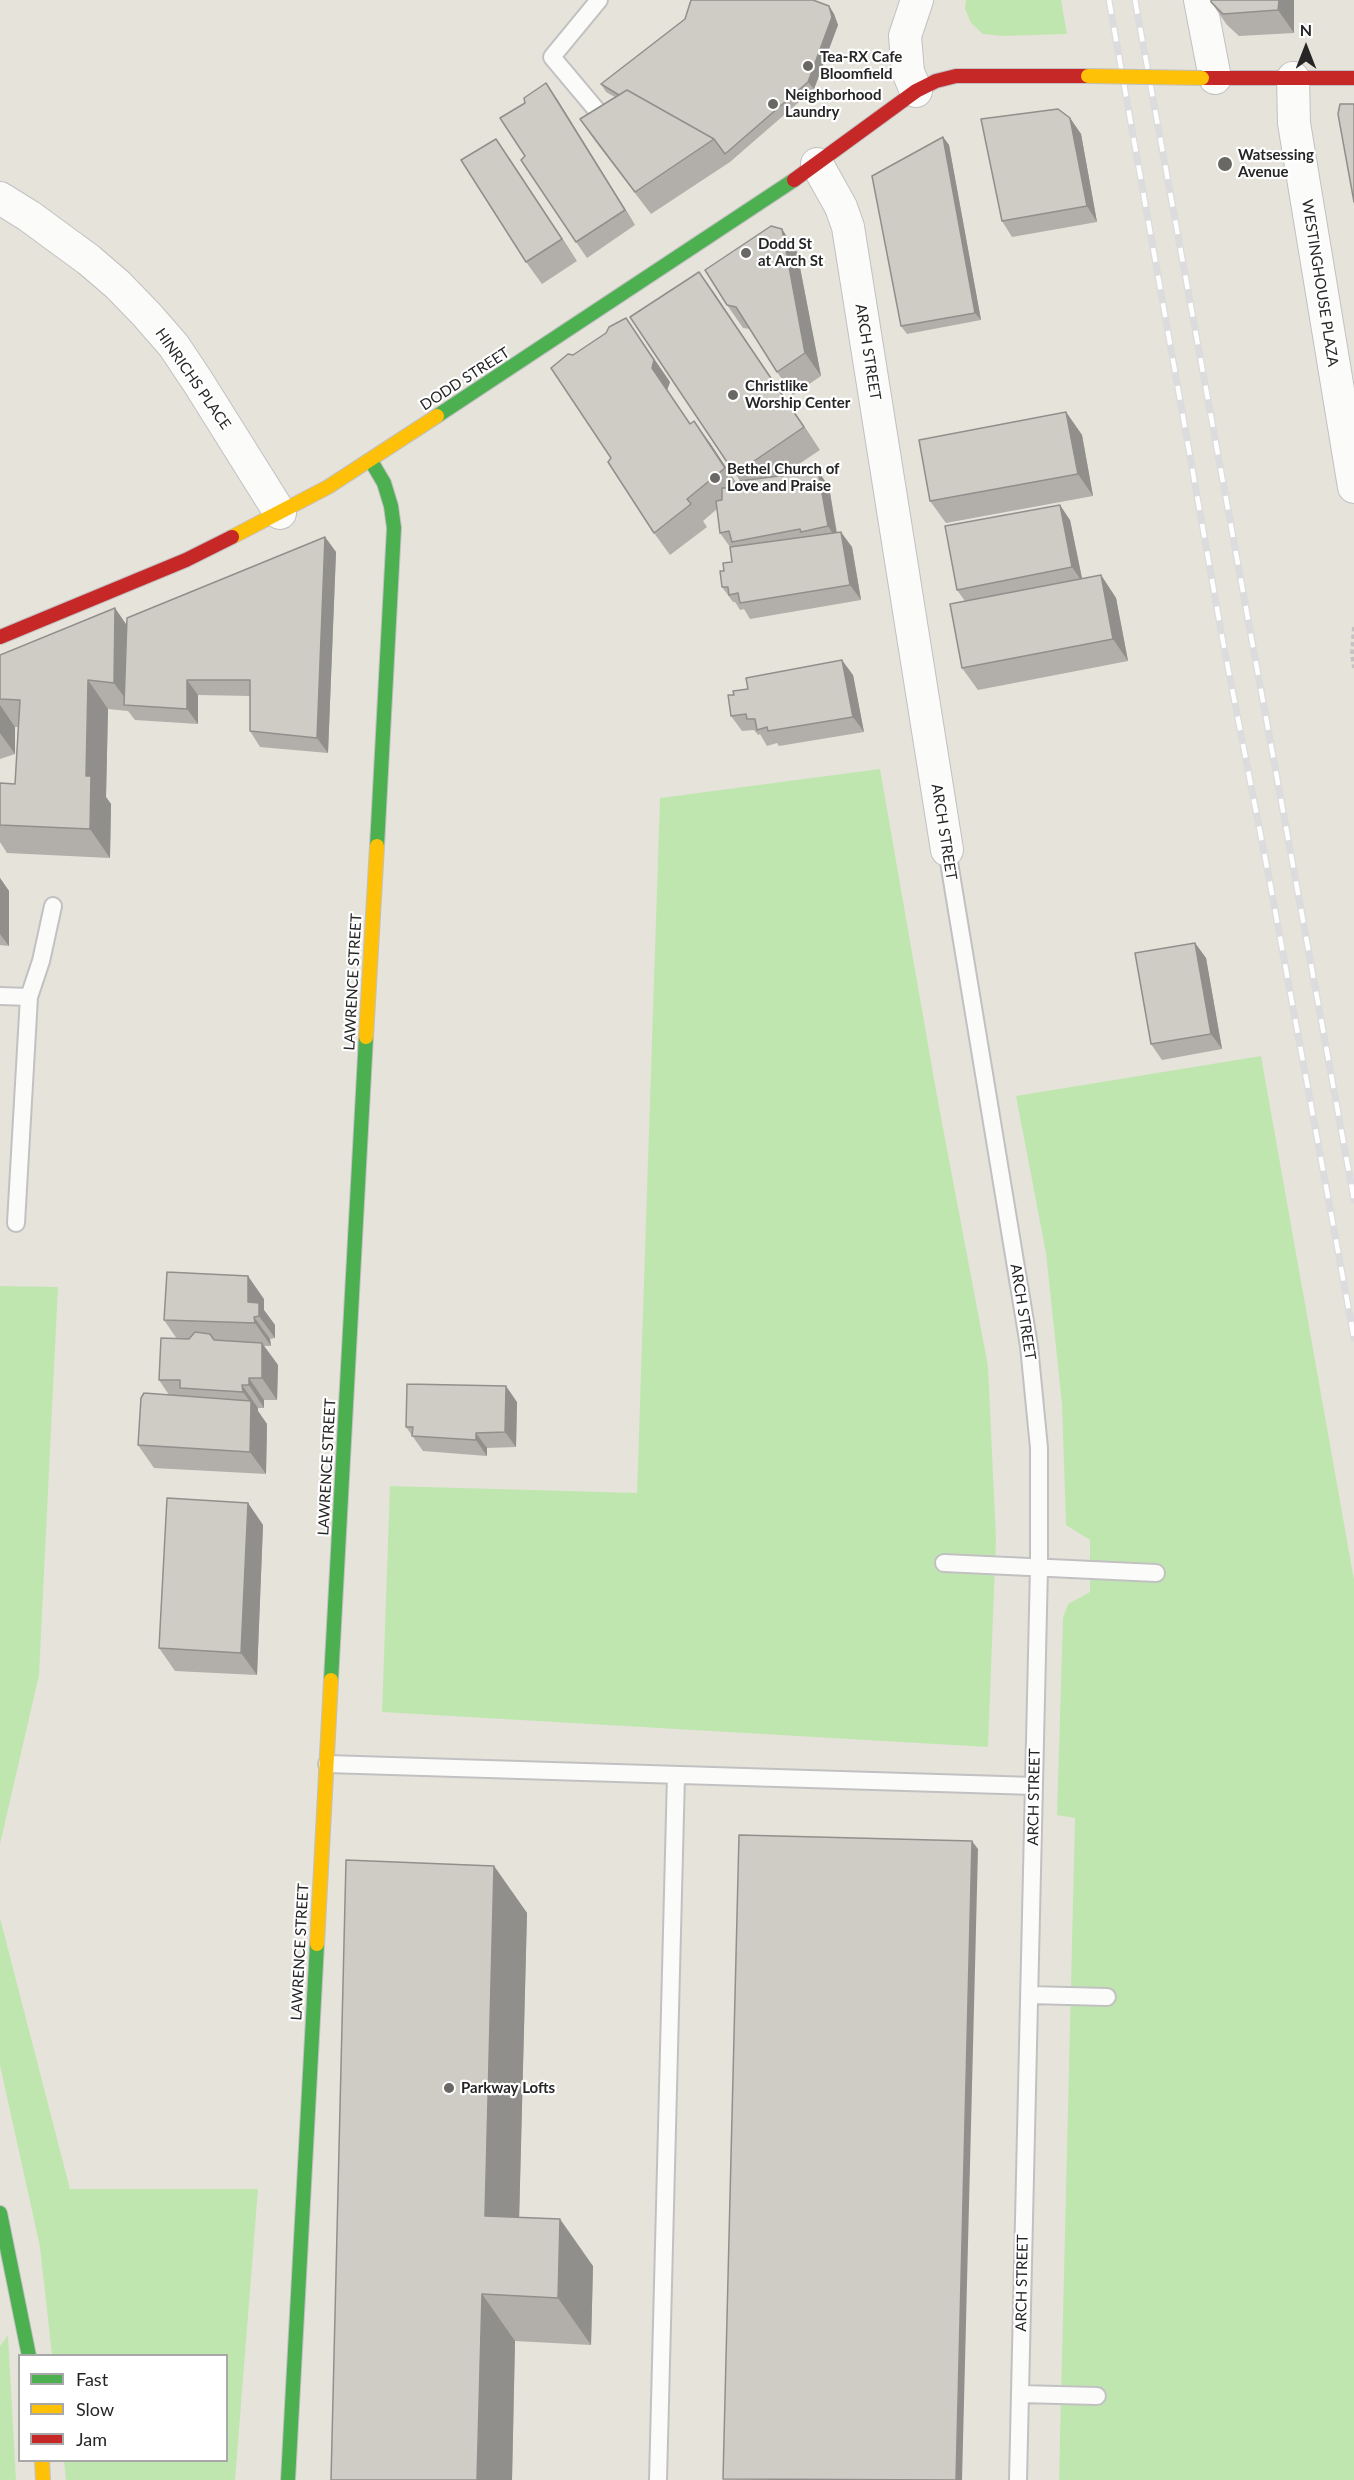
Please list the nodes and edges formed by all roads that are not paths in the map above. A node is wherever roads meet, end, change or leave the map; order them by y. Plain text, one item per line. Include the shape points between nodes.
1 (599, 0) edge
2 (917, 0) edge
3 (1200, 0) edge
4 (1209, 78) junction
5 (1293, 78) junction
6 (1354, 78) edge
7 (916, 91) junction
8 (599, 112) edge
9 (817, 164) junction
10 (0, 198) edge
11 (371, 461) junction
12 (1354, 487) edge
13 (280, 513) junction
14 (0, 637) edge
15 (947, 850) joint
16 (53, 906) dead end
17 (0, 996) edge
18 (29, 997) junction
19 (16, 1222) dead end
20 (944, 1563) dead end
21 (1039, 1567) junction
22 (1156, 1574) dead end
23 (327, 1764) junction
24 (676, 1775) junction
25 (1034, 1786) junction
26 (1029, 1995) junction
27 (1107, 1997) dead end
28 (0, 2213) edge
29 (29, 2354) edge
30 (1020, 2394) junction
31 (1097, 2396) dead end
32 (42, 2462) edge
33 (43, 2480) edge
34 (288, 2480) edge
35 (658, 2480) edge
36 (1018, 2480) edge

1 - 8 lane via 552,57
2 - 7 street via 905,36 908,72
3 - 4 street
4 - 5 street
4 - 7 street, bridge via 956,76
5 - 6 street
5 - 12 street, WESTINGHOUSE PLAZA via 1294,123
7 - 9 street, DODD STREET
9 - 11 street, DODD STREET
9 - 15 street, ARCH STREET via 842,207 848,227
10 - 13 street, HINRICHS PLACE via 89,260 147,315 174,346
11 - 13 street, DODD STREET
11 - 23 street, LAWRENCE STREET via 384,483 394,528
13 - 14 street, DODD STREET via 186,560
15 - 21 lane, ARCH STREET via 1029,1346 1039,1448
16 - 18 lane
17 - 18 lane
18 - 19 lane
20 - 21 lane
21 - 22 lane
21 - 25 lane, ARCH STREET
23 - 24 lane
23 - 34 street, LAWRENCE STREET
24 - 25 lane
24 - 35 lane
25 - 26 lane, ARCH STREET
26 - 27 lane
26 - 30 lane, ARCH STREET
28 - 29 street
30 - 31 lane
30 - 36 lane, ARCH STREET
32 - 33 street

